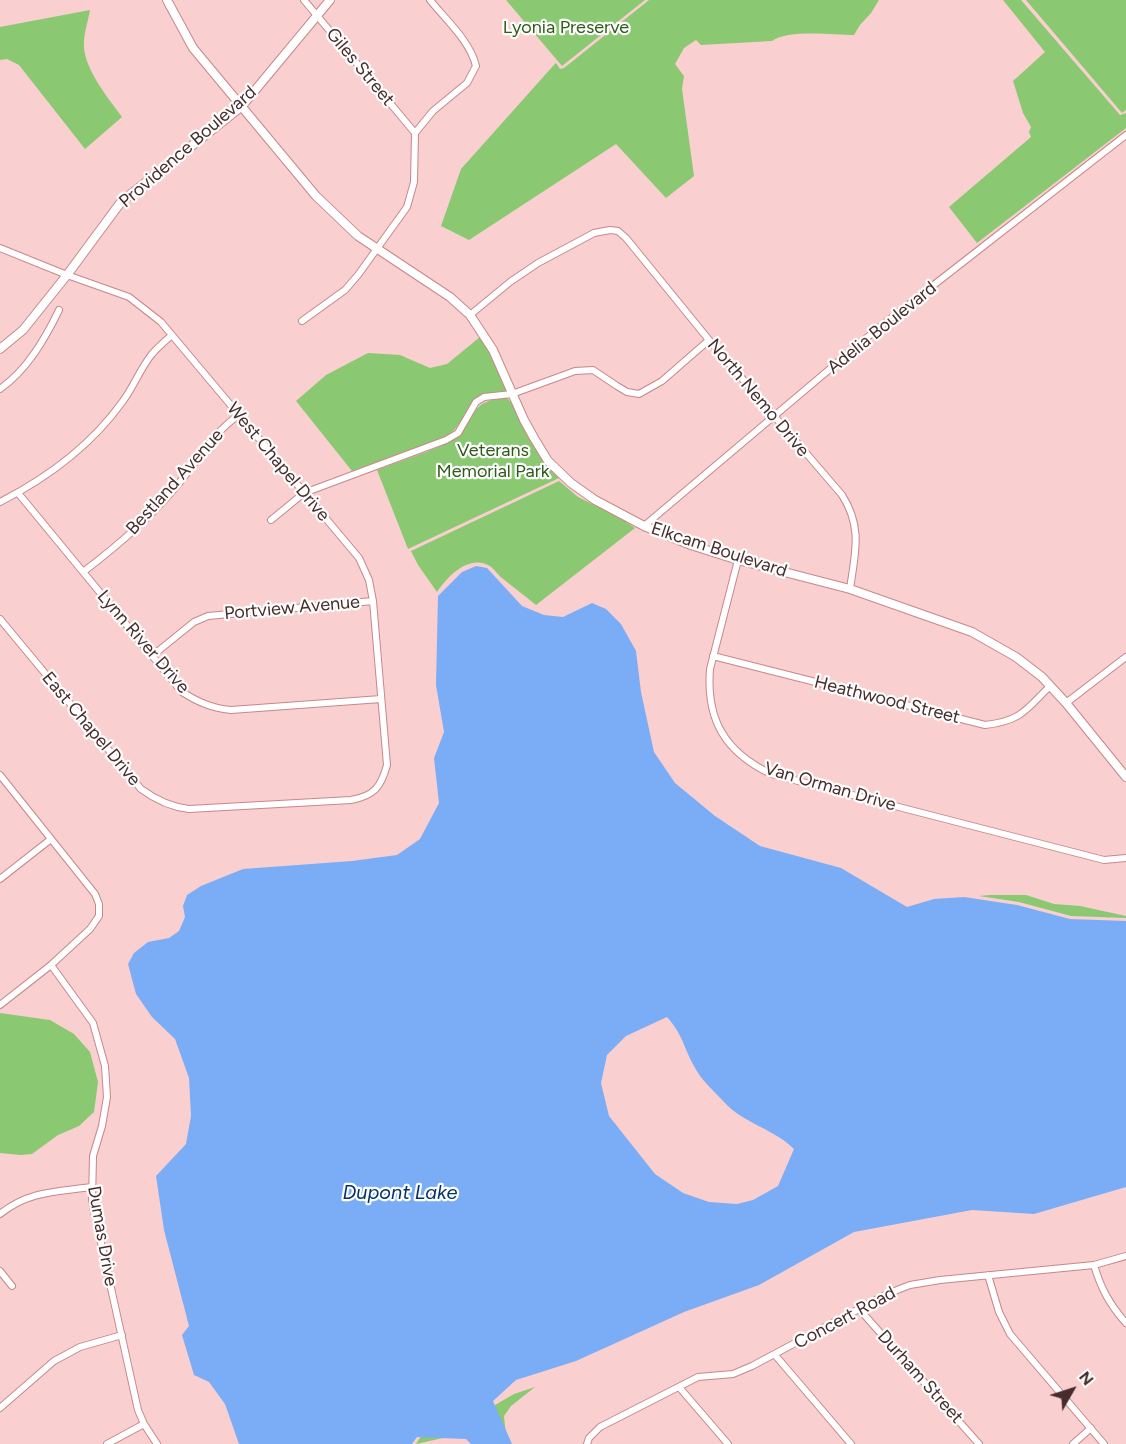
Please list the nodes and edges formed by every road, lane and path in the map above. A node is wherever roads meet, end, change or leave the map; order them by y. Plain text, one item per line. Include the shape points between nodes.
1 (167, 0) edge
2 (304, 0) edge
3 (330, 0) edge
4 (430, 0) edge
5 (318, 17) junction
6 (242, 106) junction
7 (415, 133) junction
8 (1126, 135) edge
9 (0, 248) edge
10 (376, 248) junction
11 (67, 276) junction
12 (60, 310) dead end
13 (470, 315) junction
14 (302, 321) dead end
15 (172, 335) junction
16 (709, 340) junction
17 (0, 349) edge
18 (0, 389) edge
19 (512, 394) junction
20 (239, 415) junction
21 (775, 417) junction
22 (18, 493) junction
23 (304, 493) junction
24 (0, 502) edge
25 (271, 520) dead end
26 (644, 526) junction
27 (738, 560) junction
28 (83, 572) junction
29 (850, 589) junction
30 (373, 601) junction
31 (0, 619) edge
32 (152, 656) junction
33 (713, 656) junction
34 (1126, 657) edge
35 (1050, 686) junction
36 (381, 699) junction
37 (1066, 703) junction
38 (0, 775) edge
39 (1126, 777) edge
40 (377, 788) joint
41 (51, 839) junction
42 (1126, 858) edge
43 (0, 879) edge
44 (51, 965) junction
45 (0, 1005) edge
46 (91, 1187) junction
47 (0, 1214) edge
48 (1126, 1256) edge
49 (1094, 1265) junction
50 (0, 1271) edge
51 (988, 1275) junction
52 (12, 1286) dead end
53 (860, 1310) junction
54 (1126, 1323) edge
55 (122, 1335) junction
56 (775, 1355) junction
57 (679, 1387) junction
58 (0, 1407) edge
59 (144, 1424) junction
60 (1091, 1428) junction
61 (107, 1444) edge
62 (157, 1444) edge
63 (587, 1444) edge
64 (728, 1444) edge
65 (851, 1444) edge
66 (979, 1444) edge
67 (1073, 1444) edge
68 (1104, 1444) edge

1 - 6 street, Elkcam Boulevard via 193,48
2 - 5 street, Giles Street
3 - 5 main road, Providence Boulevard
4 - 7 street via 468,46 476,66 467,83 433,111
5 - 6 main road, Providence Boulevard
5 - 7 street, Giles Street
6 - 10 street, Elkcam Boulevard via 316,196
6 - 11 main road, Providence Boulevard via 121,202
7 - 10 street via 414,182 407,207
8 - 21 street, Adelia Boulevard via 876,330
9 - 11 street, West Chapel Drive
10 - 13 street, Elkcam Boulevard via 450,297
10 - 14 street via 345,290
11 - 15 street, West Chapel Drive via 129,297
11 - 17 main road, Providence Boulevard via 23,330
12 - 18 street via 33,355
13 - 16 street, North Nemo Drive via 538,263 594,233 610,230 626,238
13 - 19 street, Elkcam Boulevard via 493,350
15 - 20 street, West Chapel Drive
15 - 22 street via 152,354 108,422 75,456
16 - 19 street via 662,381 639,394 627,392 593,370 575,371
16 - 21 street, North Nemo Drive
19 - 23 street via 484,397 476,402 458,433 446,440
19 - 26 street, Elkcam Boulevard via 548,461 595,500
20 - 23 street, West Chapel Drive
20 - 28 street, Bestland Avenue via 215,436 176,488 144,521
21 - 26 street, Adelia Boulevard
21 - 29 street, North Nemo Drive via 849,507 856,526
22 - 24 street
22 - 28 street, Lynn River Drive
23 - 25 street
23 - 30 street, West Chapel Drive via 358,558 369,580
26 - 27 street, Elkcam Boulevard
27 - 29 street, Elkcam Boulevard
27 - 33 street, Van Orman Drive
28 - 32 street, Lynn River Drive
29 - 35 street, Elkcam Boulevard via 972,632 1016,657
30 - 32 street, Portview Avenue via 208,616 194,622
30 - 36 street, West Chapel Drive
31 - 40 street, East Chapel Drive via 141,789 154,799 189,809 351,800 363,798
32 - 36 street, Lynn River Drive via 182,692 217,709
33 - 35 street, Heathwood Street via 985,725 1007,723 1026,711
33 - 42 street, Van Orman Drive via 708,688 715,719 738,754 771,774 1104,860
34 - 37 street
35 - 37 street, Elkcam Boulevard
36 - 40 street, West Chapel Drive via 387,765
37 - 39 street, Elkcam Boulevard
38 - 41 street
41 - 43 street
41 - 44 street via 99,904 99,916 90,929
44 - 45 street
44 - 46 street, Dumas Drive via 93,1023 105,1066 107,1097 93,1156
46 - 47 street via 33,1195
46 - 55 street, Dumas Drive
48 - 49 street, Concert Road
49 - 51 street, Concert Road
49 - 54 street via 1100,1287
50 - 52 street
51 - 53 street, Concert Road via 910,1285
51 - 60 street via 1010,1334
53 - 56 street, Concert Road
53 - 66 street, Durham Street
55 - 58 street via 80,1347 54,1361
55 - 59 street, Dumas Drive
56 - 57 street, Concert Road via 733,1374 698,1377
56 - 65 street
57 - 63 street, Concert Road via 600,1427
57 - 64 street
59 - 61 street
59 - 62 street, Dumas Drive
60 - 67 street
60 - 68 street

